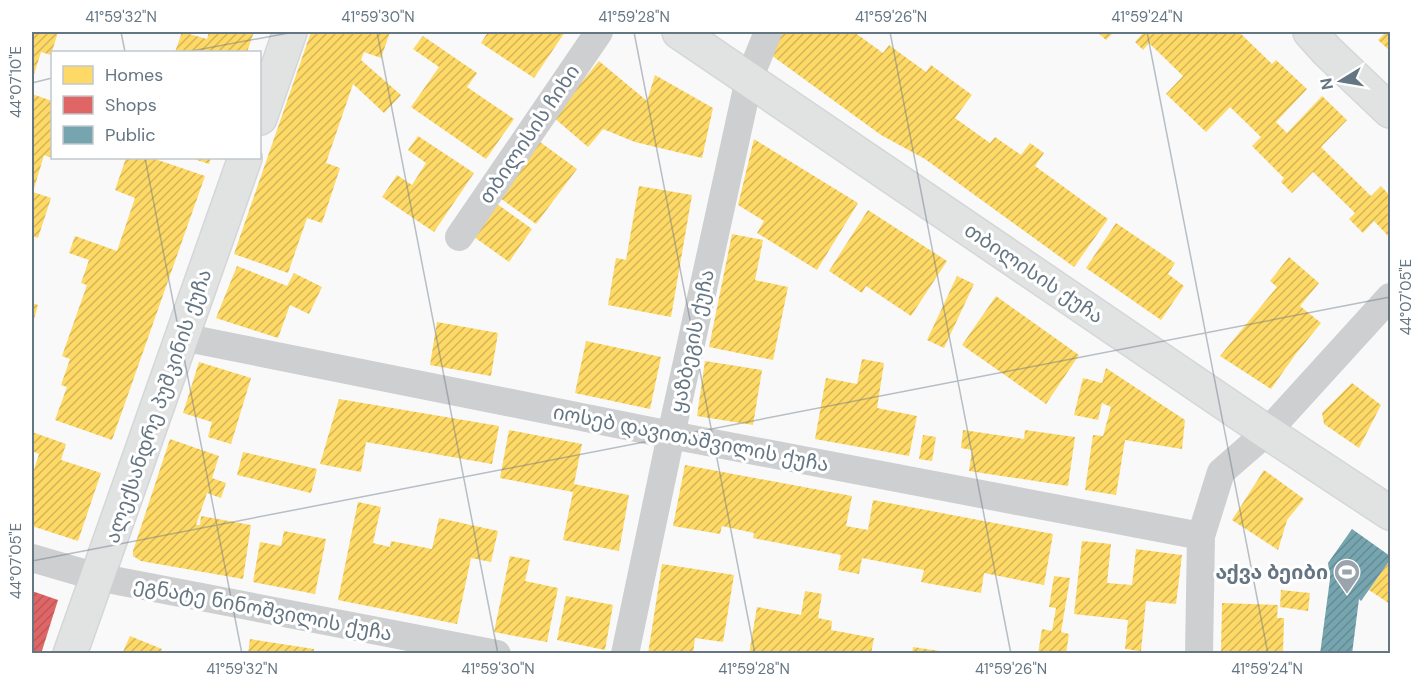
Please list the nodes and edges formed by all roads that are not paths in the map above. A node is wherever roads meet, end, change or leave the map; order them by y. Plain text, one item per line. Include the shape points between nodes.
1 (290, 32) edge
2 (599, 32) edge
3 (679, 32) edge
4 (768, 32) edge
5 (1310, 32) edge
6 (749, 79) junction
7 (1390, 111) edge
8 (261, 115) edge
9 (245, 159) edge
10 (459, 237) dead end
11 (1390, 297) edge
12 (182, 337) junction
13 (1267, 432) junction
14 (671, 435) junction
15 (1390, 513) edge
16 (1202, 536) junction
17 (32, 558) edge
18 (97, 577) junction
19 (70, 654) edge
20 (497, 654) edge
21 (625, 654) edge
22 (1199, 654) edge

1 - 8 main road
2 - 10 street, თბილისის ჩიხი
3 - 6 main road, თბილისის ქუჩა
4 - 6 street, ყაზბეგის ქუჩა
5 - 7 main road
6 - 13 main road, თბილისის ქუჩა
6 - 14 street, ყაზბეგის ქუჩა
9 - 12 main road, ალექსანდრე პუშკინის ქუჩა
11 - 13 street
12 - 14 street, იოსებ დავითაშვილის ქუჩა
12 - 18 main road, ალექსანდრე პუშკინის ქუჩა
13 - 15 main road, თბილისის ქუჩა
13 - 16 street via 1221,472
14 - 16 street, იოსებ დავითაშვილის ქუჩა
14 - 21 street, ყაზბეგის ქუჩა
16 - 22 street
17 - 18 street, ეგნატე ნინოშვილის ქუჩა
18 - 19 main road, ალექსანდრე პუშკინის ქუჩა
18 - 20 street, ეგნატე ნინოშვილის ქუჩა

